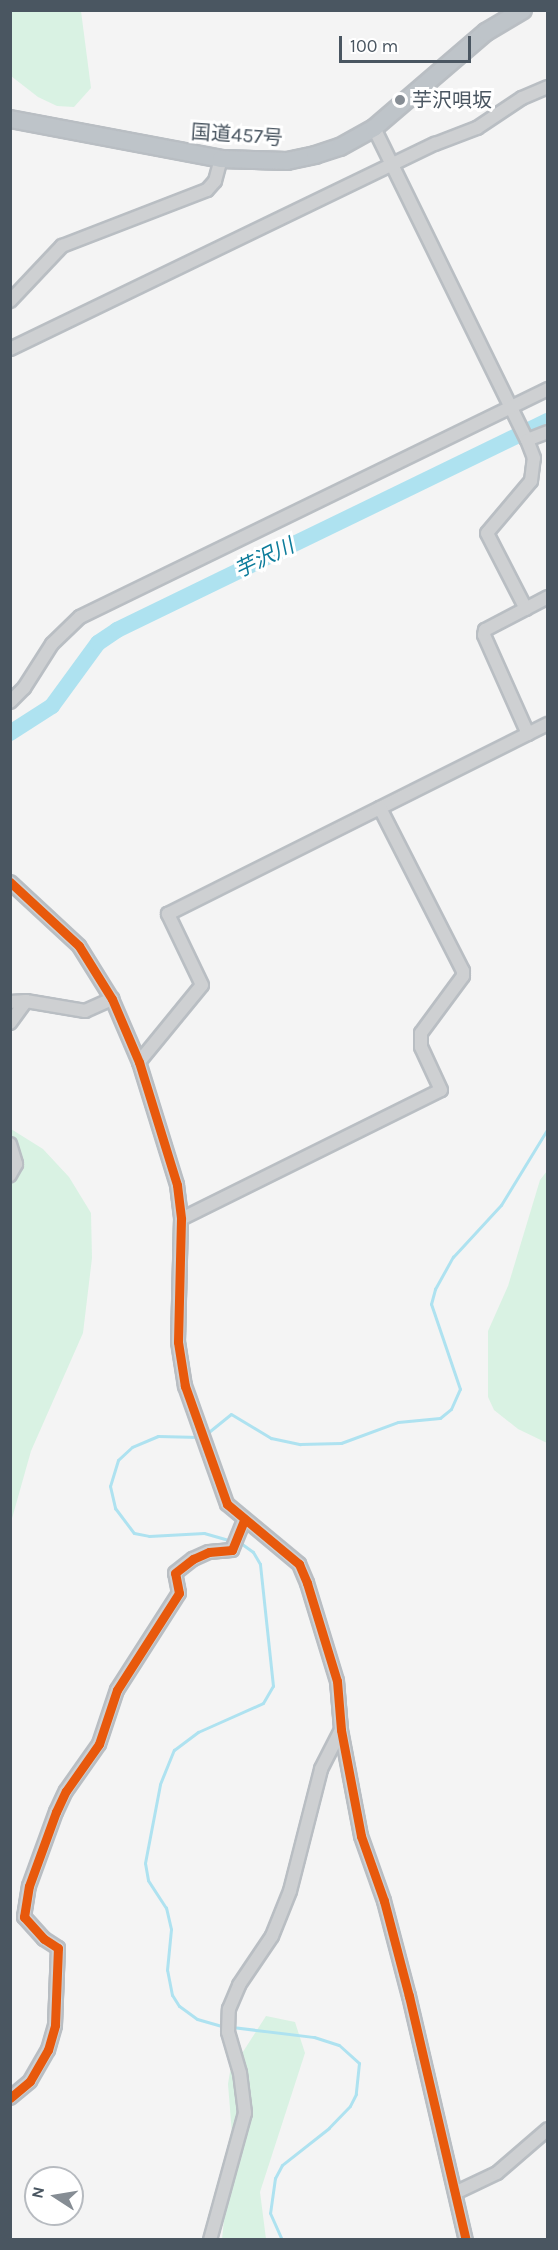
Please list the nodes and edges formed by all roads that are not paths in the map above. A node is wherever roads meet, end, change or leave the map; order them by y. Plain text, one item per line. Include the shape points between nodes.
1 (523, 10) edge
2 (548, 87) edge
3 (10, 119) edge
4 (374, 128) junction
5 (221, 159) junction
6 (393, 165) junction
7 (10, 300) edge
8 (10, 349) edge
9 (548, 389) edge
10 (511, 408) junction
11 (548, 432) edge
12 (526, 439) junction
13 (548, 597) edge
14 (526, 609) junction
15 (10, 702) edge
16 (548, 724) edge
17 (528, 734) junction
18 (380, 808) junction
19 (10, 882) edge
20 (112, 999) junction
21 (26, 1001) junction
22 (10, 1002) edge
23 (10, 1023) edge
24 (139, 1062) junction
25 (10, 1144) edge
26 (10, 1175) edge
27 (181, 1220) junction
28 (242, 1526) junction
29 (341, 1730) junction
30 (10, 2098) edge
31 (545, 2136) edge
32 (457, 2192) junction
33 (210, 2240) edge
34 (465, 2240) edge

1 - 4 highway, 国道457号 via 478,38
2 - 6 street via 522,98 477,129
3 - 5 highway, 国道457号
4 - 5 highway, 国道457号 via 340,147 315,155 287,160
4 - 6 street
5 - 7 street via 215,181 207,190 62,246
6 - 8 street
6 - 10 street
9 - 10 street
10 - 12 street
10 - 15 street via 80,617 52,644 24,688
11 - 12 street
12 - 14 street via 534,458 531,481 487,532
13 - 14 street
14 - 17 street via 485,630 483,635
16 - 17 street
17 - 18 street
18 - 24 street via 168,914 202,985
18 - 27 street via 463,971 420,1040 441,1090
19 - 20 street via 79,946
20 - 21 street via 85,1011
20 - 24 street
21 - 22 street
21 - 23 street
24 - 27 street via 177,1185
25 - 26 street via 15,1164
27 - 28 street via 180,1367 227,1504
28 - 29 street via 276,1542 299,1564 337,1681
28 - 30 street via 233,1548 193,1558 175,1573 179,1593 117,1690 99,1744 56,1812 29,1886 24,1917 58,1948 55,2025 48,2050 30,2081
29 - 32 street via 361,1836 387,1912
29 - 33 street via 321,1769 290,1891 272,1936 238,1985 228,2026 245,2113
31 - 32 street via 497,2173
32 - 34 street

